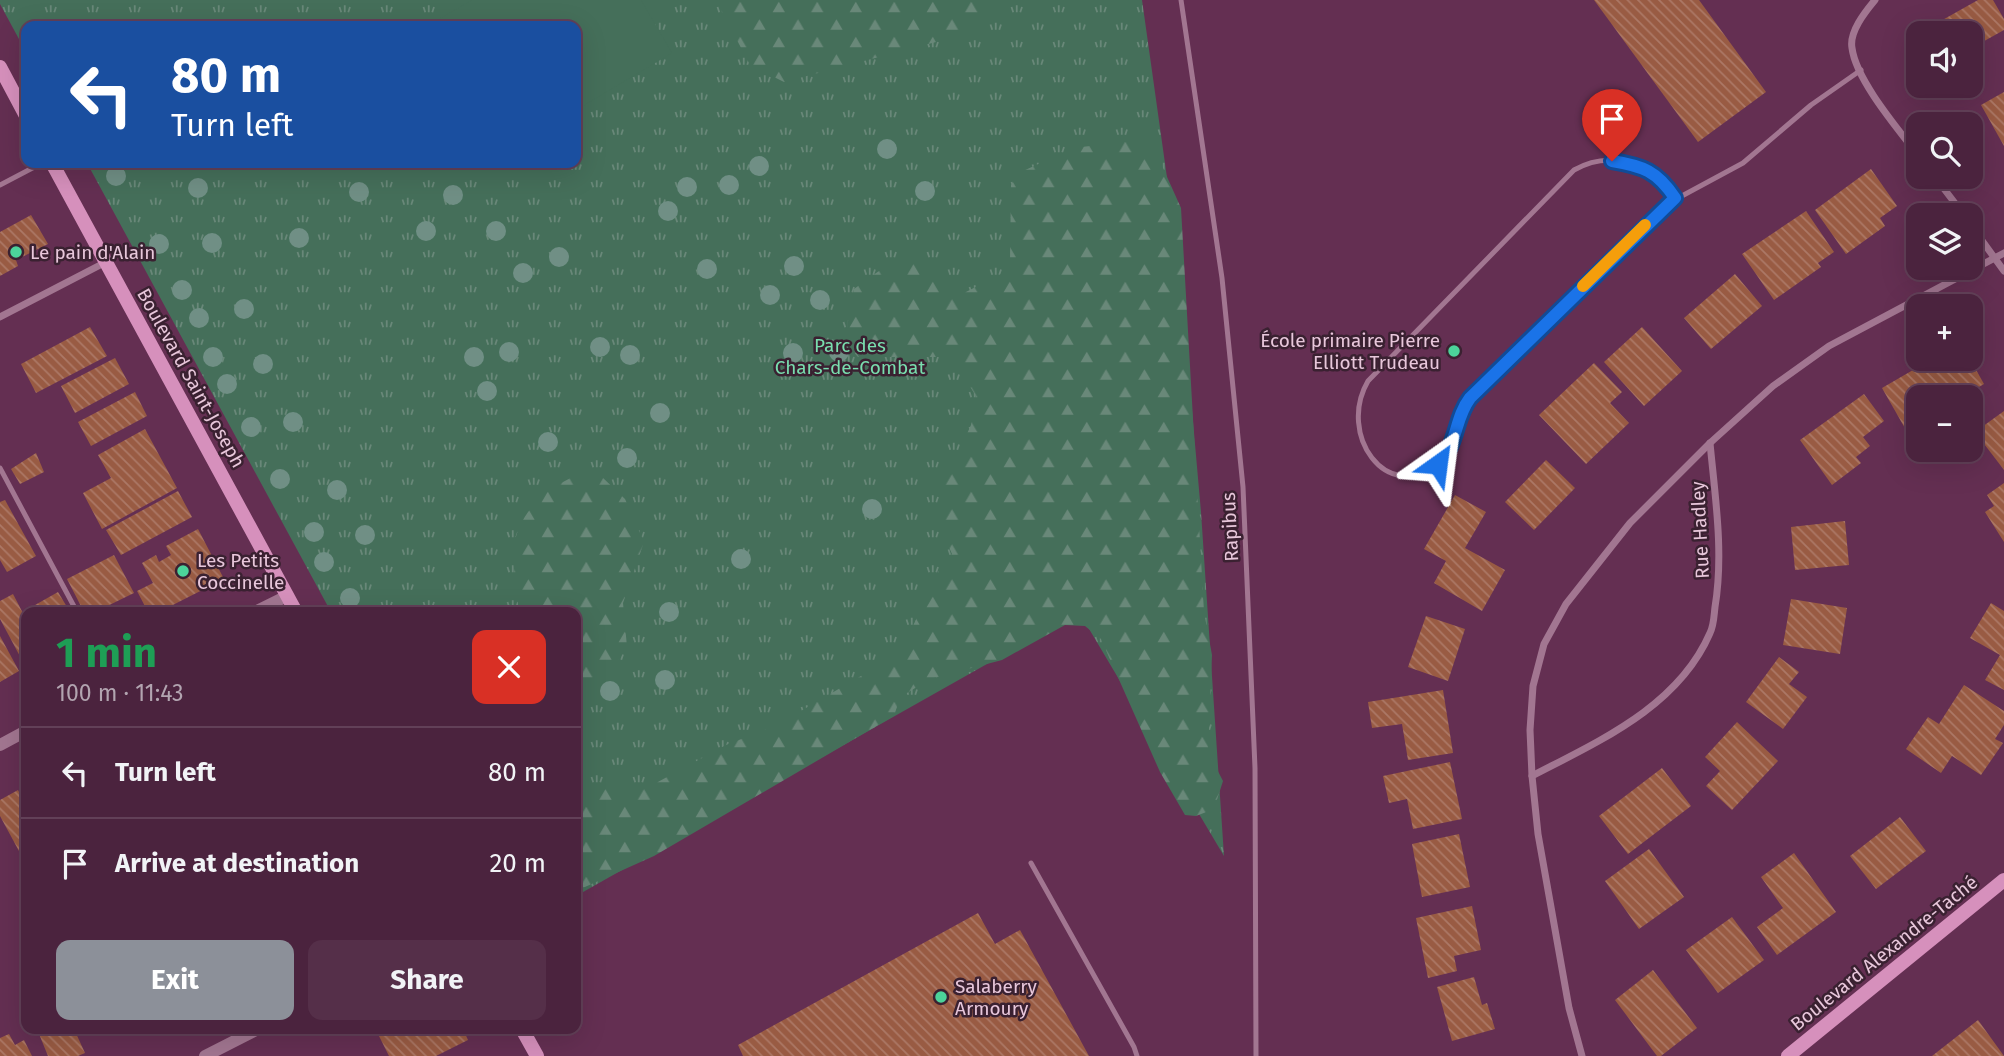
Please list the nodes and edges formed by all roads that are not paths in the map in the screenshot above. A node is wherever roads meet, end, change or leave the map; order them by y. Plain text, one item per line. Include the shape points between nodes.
1 (1181, 0) edge
2 (1875, 0) edge
3 (0, 68) edge
4 (1860, 70) junction
5 (21, 107) edge
6 (1906, 139) edge
7 (32, 168) edge
8 (55, 168) edge
9 (0, 185) edge
10 (1944, 189) edge
11 (1675, 198) junction
12 (1955, 203) edge
13 (1983, 242) edge
14 (2004, 253) edge
15 (1994, 257) junction
16 (106, 262) junction
17 (2004, 271) edge
18 (0, 317) edge
19 (1710, 443) junction
20 (0, 468) edge
21 (287, 596) junction
22 (74, 607) edge
23 (265, 607) edge
24 (293, 607) edge
25 (21, 734) edge
26 (0, 745) edge
27 (1532, 776) junction
28 (1031, 863) dead end
29 (2004, 880) edge
30 (248, 1034) edge
31 (525, 1034) edge
32 (205, 1056) edge
33 (537, 1056) edge
34 (1137, 1056) edge
35 (1256, 1056) edge
36 (1582, 1056) edge
37 (1788, 1056) edge

1 - 35 lane, Rapibus via 1222,278 1242,473 1255,768
2 - 4 street via 1860,17 1851,47
3 - 5 main road
4 - 6 street
4 - 11 lane via 1743,163
7 - 9 lane
8 - 16 main road, Boulevard Saint-Joseph
10 - 12 street
11 - 11 lane via 1470,398 1449,452 1438,464 1407,475 1374,461 1362,442 1357,417 1371,376 1574,170 1602,160 1636,165 1659,178
13 - 15 street
14 - 15 street, Rue Hadley
15 - 17 street
15 - 19 street, Rue Hadley via 1829,346 1773,386
16 - 18 street
16 - 21 main road, Boulevard Saint-Joseph
19 - 27 street, Rue Hadley via 1630,523 1566,604 1544,644 1533,686
19 - 27 street, Rue Hadley via 1719,579 1711,631 1687,672 1652,707 1618,731
20 - 22 lane
21 - 23 street
21 - 24 main road, Boulevard Saint-Joseph
25 - 26 street
27 - 36 street, Rue Hadley via 1569,1008
28 - 34 lane
29 - 37 main road, Boulevard Alexandre-Taché
30 - 32 street
31 - 33 main road

